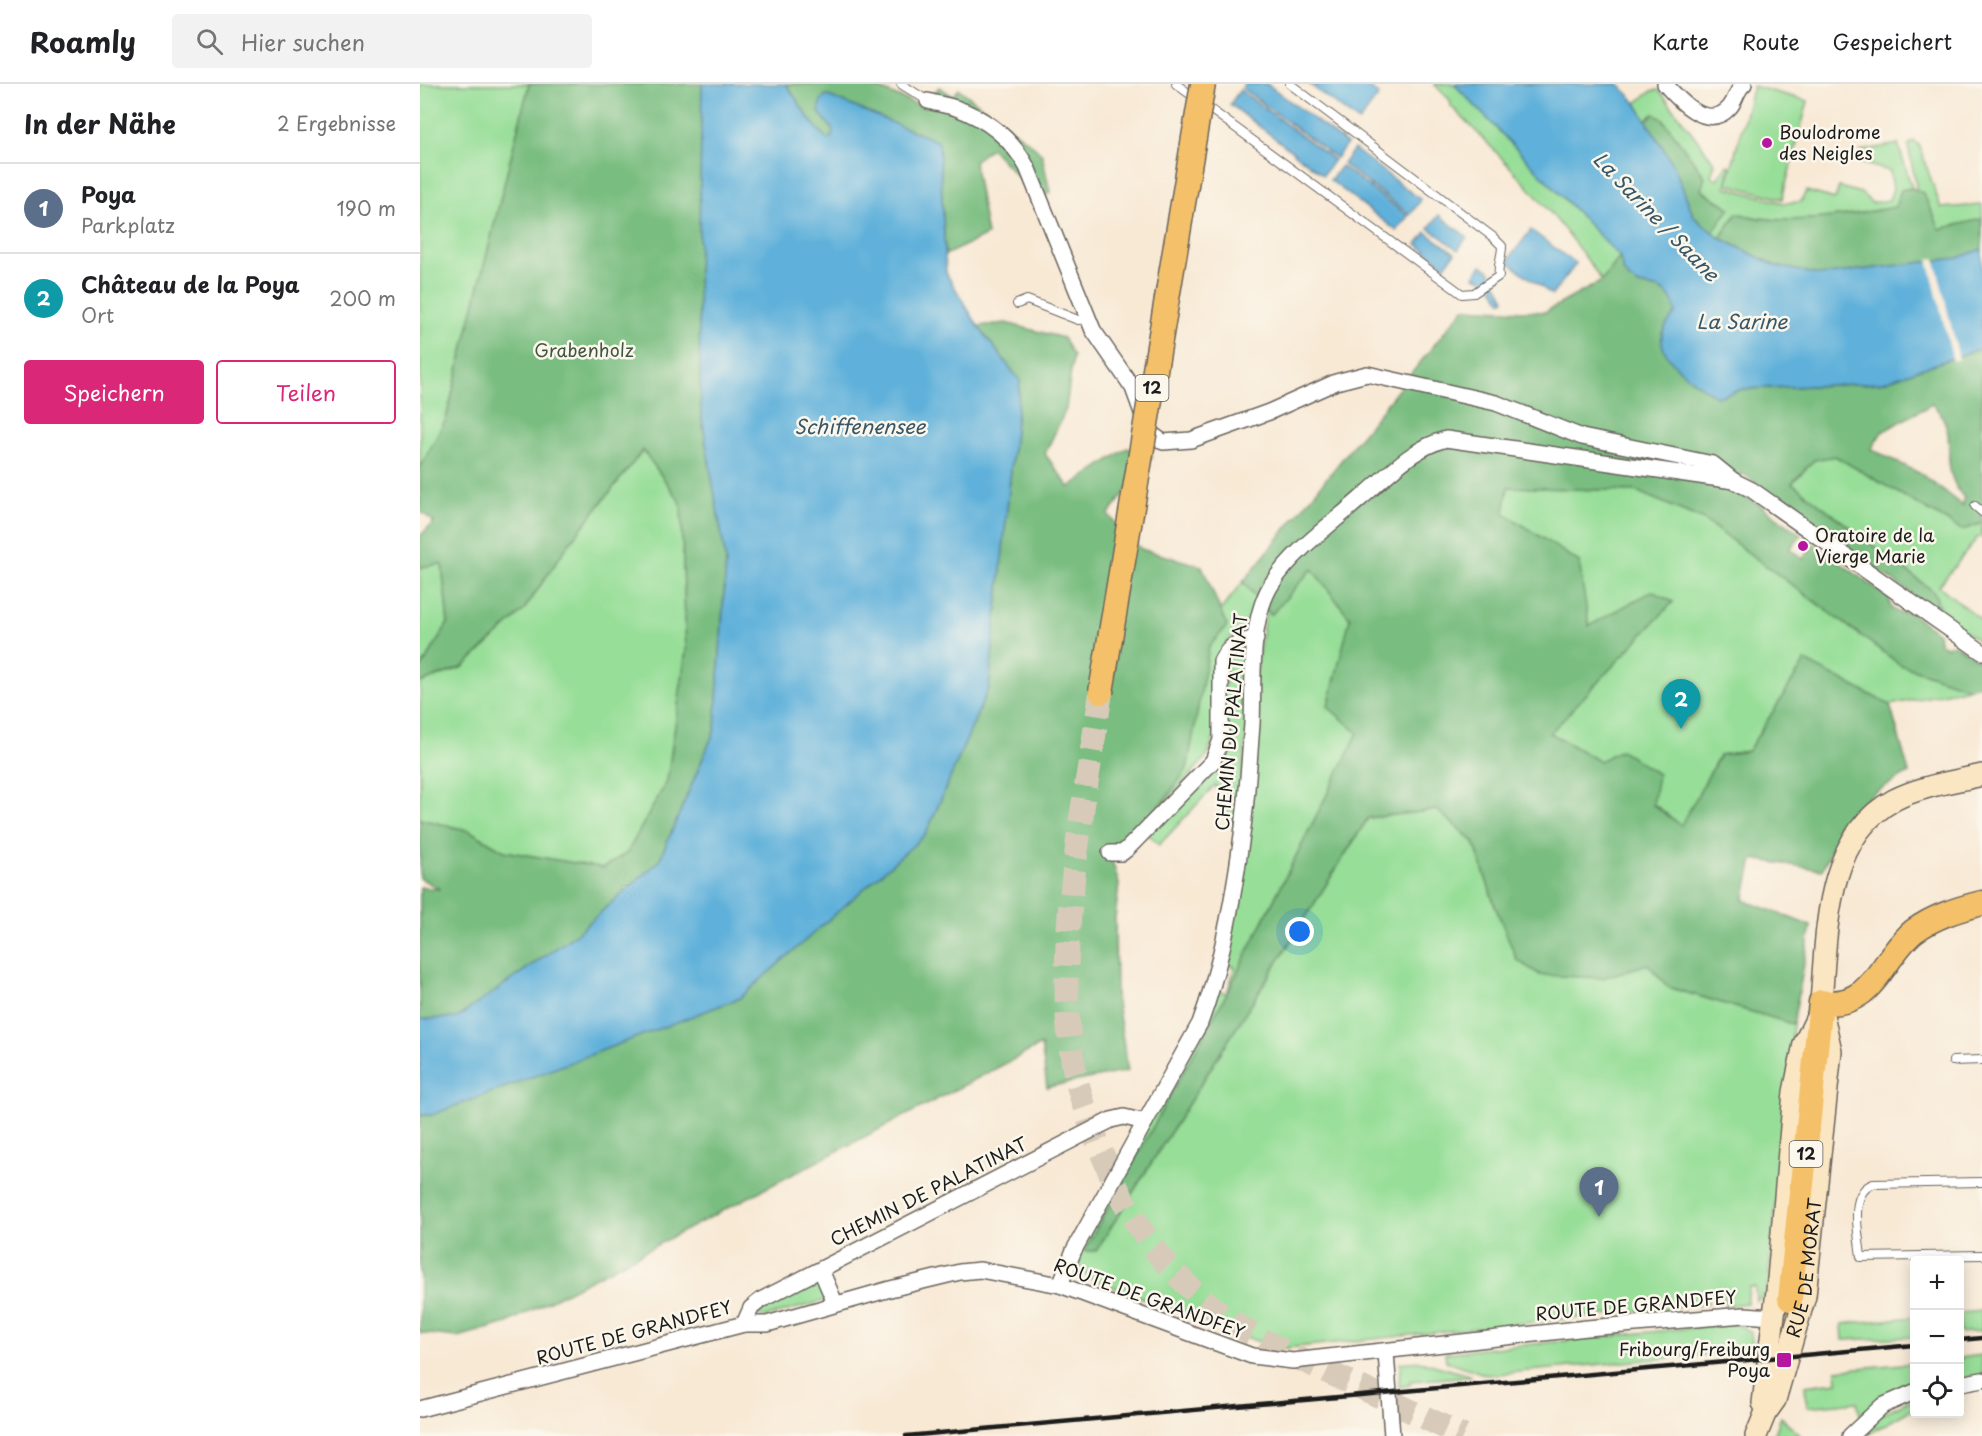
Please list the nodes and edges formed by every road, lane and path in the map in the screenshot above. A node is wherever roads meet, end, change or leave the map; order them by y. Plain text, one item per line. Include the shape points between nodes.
1 (901, 84) edge
2 (1176, 84) edge
3 (1203, 84) edge
4 (1290, 84) edge
5 (1665, 84) edge
6 (1744, 84) edge
7 (928, 101) joint
8 (1017, 304) dead end
9 (1089, 319) junction
10 (1734, 481) junction
11 (1975, 506) dead end
12 (1982, 512) edge
13 (1256, 639) junction
14 (1982, 652) edge
15 (1101, 692) tunnel mouth
16 (1982, 775) edge
17 (1110, 853) dead end
18 (1982, 903) edge
19 (1821, 1005) junction
20 (1982, 1060) edge
21 (1953, 1061) dead end
22 (1145, 1122) junction
23 (1982, 1182) edge
24 (1982, 1255) edge
25 (821, 1270) junction
26 (1060, 1285) junction
27 (1790, 1299) tunnel mouth
28 (835, 1303) junction
29 (1773, 1317) junction
30 (744, 1324) junction
31 (1386, 1352) junction
32 (1982, 1380) edge
33 (1964, 1383) edge
34 (1910, 1394) edge
35 (420, 1409) edge
36 (1765, 1413) junction
37 (1392, 1436) edge
38 (1756, 1436) edge
39 (1850, 1436) edge

1 - 7 lane
2 - 4 lane via 1462,294 1474,293 1499,276 1502,246 1493,237
3 - 15 main road, 12, bridge
5 - 6 street via 1683,105 1701,115 1718,115 1729,108
7 - 9 street via 974,116 1014,146 1027,167
8 - 9 lane via 1027,300 1078,320
9 - 10 street via 1098,339 1133,388 1149,432 1163,442 1191,440 1336,382 1367,374 1496,403 1582,437 1713,464
10 - 13 street, CHEMIN DU PALATINAT via 1488,444 1446,439 1432,442 1408,458 1303,549 1272,583 1262,607
10 - 14 street, CHEMIN DU PALATINAT
11 - 12 lane
13 - 17 street via 1238,641 1226,650 1221,661 1221,740 1213,761 1127,849
13 - 22 street, CHEMIN DU PALATINAT via 1241,842 1216,973 1200,1023
16 - 19 main road, RUE DE MORAT via 1911,793 1879,811 1864,825 1836,882 1826,932
18 - 19 main road via 1953,910 1913,932 1856,998 1838,1005
19 - 27 main road, 12
19 - 29 main road, RUE DE MORAT via 1804,1044 1794,1092
19 - 36 main road, RUE DE MORAT via 1831,1051 1805,1296 1775,1400
20 - 21 lane
22 - 25 street, CHEMIN DE PALATINAT via 1111,1120
22 - 26 street, CHEMIN DU PALATINAT via 1074,1250
23 - 24 lane via 1873,1184 1865,1187 1857,1199 1861,1257
25 - 28 street
25 - 30 street, CHEMIN DE PALATINAT via 761,1300 751,1308
26 - 28 street, ROUTE DE GRANDFEY via 980,1270
26 - 31 street, ROUTE DE GRANDFEY via 1252,1356 1293,1361
28 - 30 street, ROUTE DE GRANDFEY via 767,1324
29 - 31 street, ROUTE DE GRANDFEY via 1744,1315 1587,1328
29 - 36 main road, RUE DE MORAT via 1763,1398
30 - 35 street, ROUTE DE GRANDFEY
31 - 37 street
32 - 33 street
34 - 39 street via 1882,1406
36 - 38 main road, RUE DE MORAT

